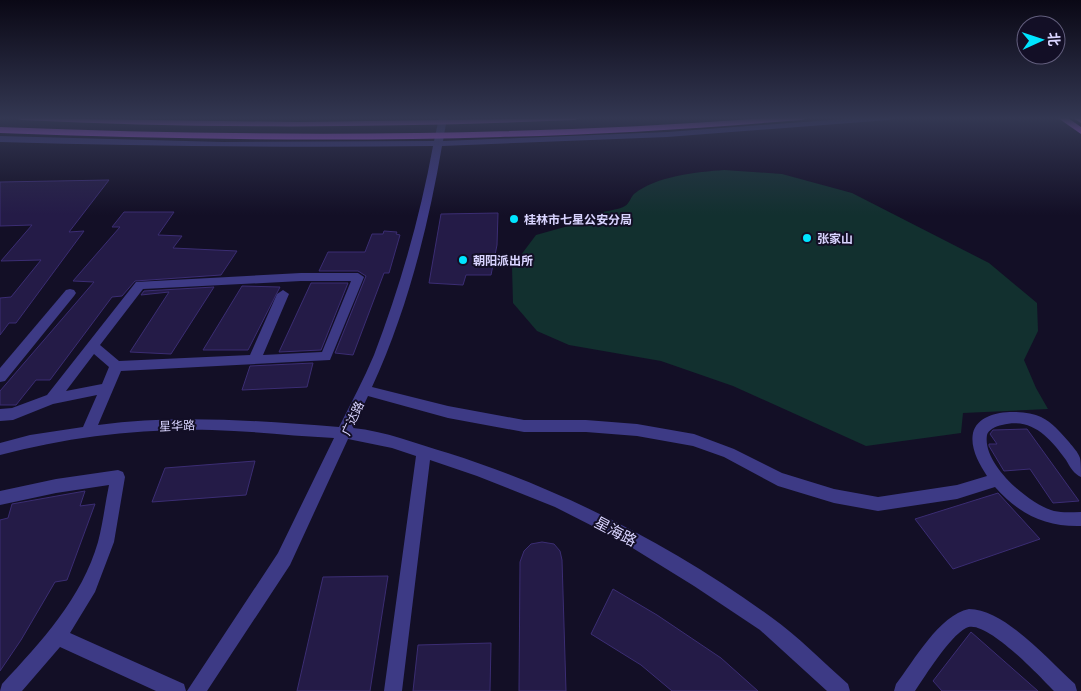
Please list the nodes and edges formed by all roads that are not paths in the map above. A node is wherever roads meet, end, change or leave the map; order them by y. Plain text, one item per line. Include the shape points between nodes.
1 (437, 150) edge
2 (70, 293) dead end
3 (283, 294) dead end
4 (93, 346) junction
5 (254, 360) junction
6 (116, 366) junction
7 (0, 378) edge
8 (107, 388) junction
9 (364, 390) junction
10 (52, 399) junction
11 (0, 415) edge
12 (88, 433) junction
13 (351, 434) junction
14 (0, 449) edge
15 (424, 453) junction
16 (1081, 470) edge
17 (998, 479) junction
18 (0, 498) edge
19 (1081, 518) edge
20 (57, 637) junction
21 (9, 691) edge
22 (177, 691) edge
23 (196, 691) edge
24 (393, 691) edge
25 (841, 691) edge
26 (903, 691) edge
27 (1068, 691) edge

1 - 9 street, 广达路 via 427,204 406,279 380,356
2 - 7 street
3 - 5 street
4 - 5 street via 140,285 358,277 326,357
4 - 6 street
4 - 10 street
5 - 6 street
6 - 8 street
8 - 10 street
8 - 12 street
9 - 13 street, 广达路
9 - 17 street via 448,412 524,426 636,430 694,440 729,453 778,480 878,504 957,492
10 - 11 street via 13,414
12 - 13 street, 星华路 via 134,426 212,424
12 - 14 street, 星华路 via 30,441
13 - 15 street, 星海路 via 392,442
13 - 23 street, 广达路 via 284,559
15 - 24 street
15 - 25 street, 星海路 via 480,470 560,502 624,534 766,624
16 - 17 street via 1056,436 1039,421 998,420 986,425 980,433 984,460
17 - 19 street via 1028,507 1055,519
18 - 20 street via 118,477 106,542 89,586
20 - 21 street
20 - 22 street
26 - 27 street via 960,621 976,617 1002,631

